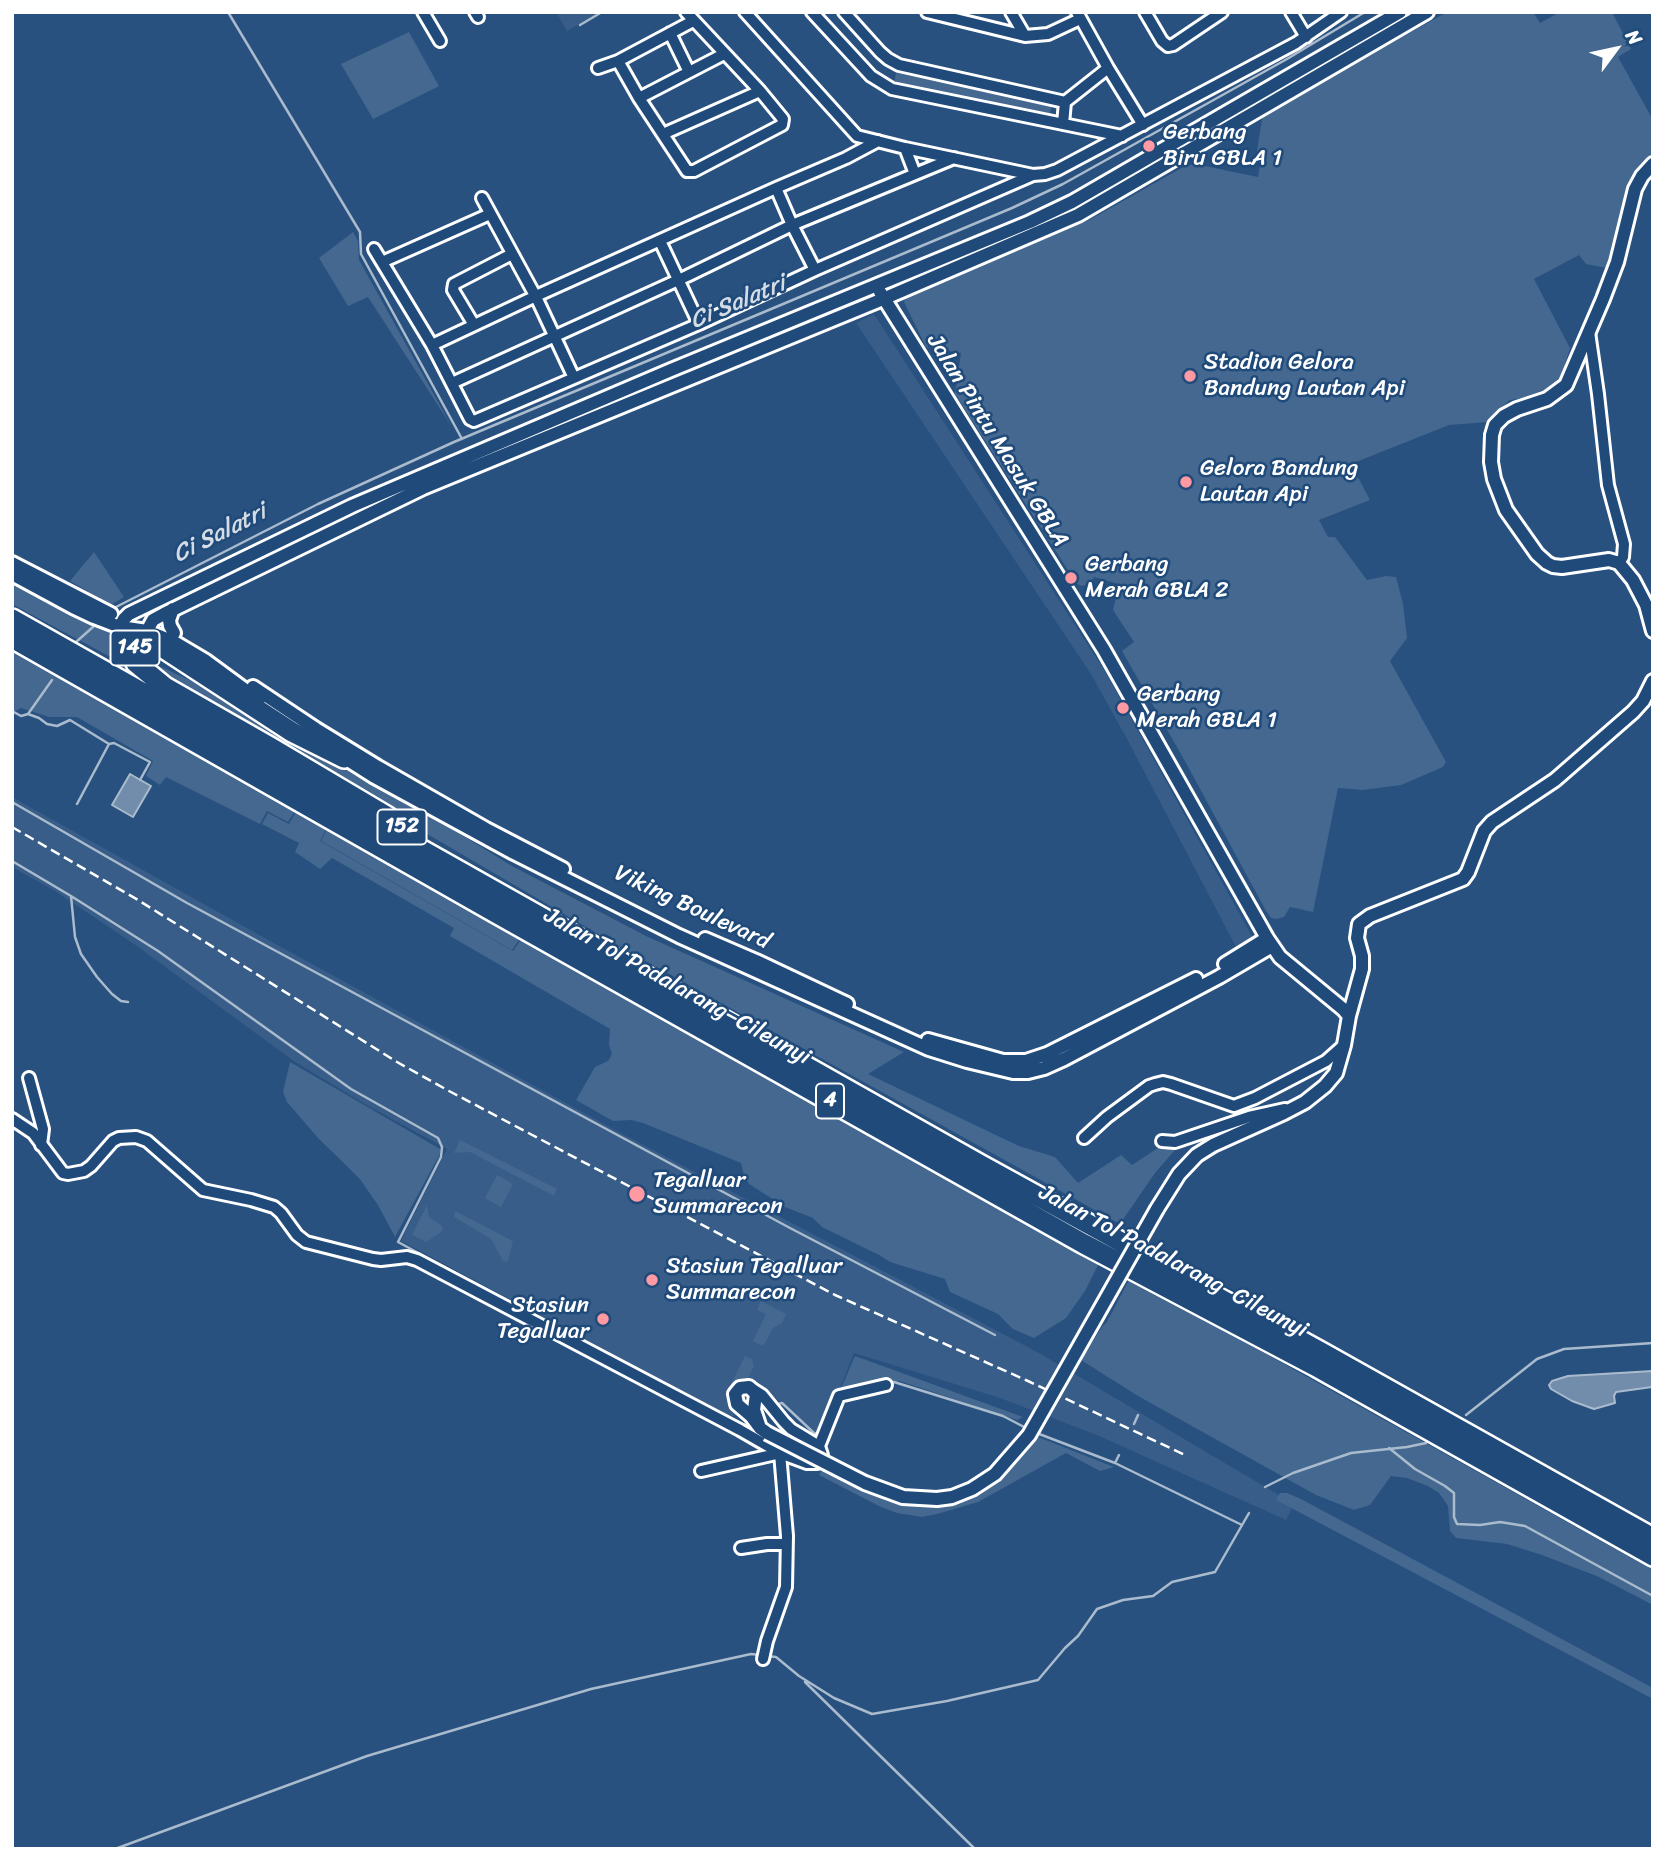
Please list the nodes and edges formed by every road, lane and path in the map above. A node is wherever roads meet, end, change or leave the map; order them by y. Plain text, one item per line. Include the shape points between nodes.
1 (424, 12) edge
2 (746, 12) edge
3 (812, 12) edge
4 (844, 12) edge
5 (927, 12) edge
6 (1012, 12) edge
7 (1144, 12) edge
8 (1222, 12) edge
9 (1291, 12) edge
10 (1340, 12) edge
11 (1400, 12) edge
12 (1427, 12) edge
13 (1078, 15) edge
14 (689, 16) edge
15 (1205, 17) edge
16 (670, 33) junction
17 (1025, 36) junction
18 (1306, 37) junction
19 (440, 41) dead end
20 (724, 54) junction
21 (618, 61) junction
22 (598, 68) dead end
23 (1108, 68) junction
24 (689, 72) junction
25 (760, 91) junction
26 (639, 98) junction
27 (1065, 102) junction
28 (1063, 124) junction
29 (1143, 125) junction
30 (853, 132) junction
31 (663, 134) junction
32 (1122, 136) junction
33 (878, 141) junction
34 (905, 148) junction
35 (859, 152) junction
36 (954, 158) junction
37 (1653, 164) edge
38 (915, 174) junction
39 (1033, 175) junction
40 (776, 188) junction
41 (482, 198) dead end
42 (490, 214) junction
43 (792, 225) junction
44 (660, 241) junction
45 (374, 249) dead end
46 (512, 254) junction
47 (382, 262) junction
48 (815, 270) junction
49 (677, 280) junction
50 (876, 286) junction
51 (536, 296) junction
52 (883, 299) junction
53 (699, 324) junction
54 (474, 325) junction
55 (1589, 332) junction
56 (555, 336) junction
57 (432, 345) junction
58 (574, 377) junction
59 (452, 383) junction
60 (12, 563) edge
61 (1619, 563) junction
62 (12, 574) edge
63 (173, 609) junction
64 (12, 620) edge
65 (122, 623) junction
66 (148, 627) junction
67 (1653, 631) edge
68 (174, 633) junction
69 (12, 638) edge
70 (1653, 681) edge
71 (344, 758) junction
72 (330, 782) joint
73 (465, 886) junction
74 (1269, 942) junction
75 (1349, 1016) junction
76 (1344, 1045) junction
77 (29, 1078) dead end
78 (1292, 1110) junction
79 (12, 1119) edge
80 (1084, 1138) dead end
81 (1162, 1141) dead end
82 (41, 1145) junction
83 (886, 1385) dead end
84 (761, 1401) junction
85 (740, 1407) junction
86 (764, 1431) junction
87 (819, 1446) junction
88 (780, 1453) junction
89 (701, 1471) dead end
90 (1653, 1538) edge
91 (786, 1544) junction
92 (741, 1548) dead end
93 (1653, 1556) edge
94 (764, 1653) dead end

1 - 19 street
2 - 30 street
3 - 28 street via 871,76 892,89
4 - 27 street via 880,52 899,65
5 - 17 street
6 - 17 street
7 - 15 street via 1168,46
8 - 15 street
9 - 18 street
10 - 18 street
11 - 50 street via 1072,202
12 - 52 street via 1078,215
13 - 17 street via 1048,34
13 - 23 street
14 - 16 street
14 - 20 street
16 - 21 street
16 - 24 street
18 - 29 street
20 - 24 street
20 - 25 street
21 - 22 street
21 - 26 street
23 - 27 street
23 - 29 street
24 - 26 street
25 - 31 street
25 - 31 street via 783,119 782,125 694,172 684,167
26 - 31 street
27 - 28 street
28 - 32 street
29 - 32 street
30 - 33 street
30 - 35 street
32 - 39 street via 1057,170
33 - 34 street
33 - 35 street
34 - 36 street
34 - 38 street
35 - 40 street
36 - 38 street
36 - 39 street
37 - 55 street via 1635,189 1616,262
38 - 43 street
39 - 48 street
40 - 43 street
40 - 44 street
41 - 42 street
42 - 46 street
42 - 47 street
43 - 48 street
43 - 49 street
44 - 49 street
44 - 51 street
45 - 47 street
46 - 51 street
46 - 54 street via 454,284 453,290
47 - 57 street
48 - 53 street
49 - 53 street
49 - 56 street
50 - 52 street, Jalan Pintu Masuk GBLA
50 - 65 street via 352,506 130,614
51 - 54 street
51 - 56 street
52 - 63 street via 423,488
52 - 74 street, Jalan Pintu Masuk GBLA via 1104,650
53 - 58 street
54 - 57 street
55 - 61 street via 1608,485 1624,544
55 - 61 street via 1566,385 1495,425 1491,462 1506,510 1547,563 1562,567 1609,559
56 - 58 street
56 - 59 street
57 - 59 street
58 - 59 street via 474,421
60 - 65 street
61 - 67 street via 1646,605
62 - 65 street via 73,607
63 - 66 street
63 - 68 street via 169,620
64 - 73 highway, Jalan Tol Padalarang–Cileunyi / 4
65 - 66 street, Viking Boulevard
66 - 68 street, Viking Boulevard
66 - 71 street, Viking Boulevard via 197,655
68 - 74 street, Viking Boulevard via 316,729 486,829 690,933 892,1025 983,1056 1026,1061 1047,1054
69 - 73 highway, Jalan Tol Padalarang–Cileunyi / 4
70 - 75 street via 1633,712 1555,780 1492,822 1463,879 1359,924 1362,970
71 - 72 highway, 145 via 292,732 154,642 135,648 136,663 165,687
71 - 74 street, Viking Boulevard via 514,853 679,936 929,1049 1013,1072 1044,1068 1064,1059 1219,977
72 - 73 highway, 152 via 403,827
73 - 90 highway, Jalan Tol Padalarang–Cileunyi / 4
73 - 93 highway, Jalan Tol Padalarang–Cileunyi / 4 via 1114,1260 1315,1366
74 - 75 street, Jalan Pintu Masuk GBLA
75 - 76 street
76 - 78 street via 1336,1073
76 - 80 street via 1326,1061 1234,1106 1163,1082 1149,1086
77 - 82 street via 43,1129
78 - 81 street via 1263,1113 1175,1142
78 - 86 street, bridge via 1213,1145 1179,1174 1029,1435 995,1474 972,1489 937,1499 904,1497 865,1483
79 - 82 street via 33,1133
82 - 88 street via 63,1173 75,1174 91,1166 113,1141 125,1137 147,1141 203,1190 274,1207 306,1242 373,1259 400,1256 417,1260
83 - 87 street via 839,1396
84 - 85 street via 747,1409
84 - 85 street via 751,1388 743,1387 735,1402
84 - 86 street via 754,1410
84 - 87 street via 791,1429
85 - 86 street
87 - 88 street via 822,1455 813,1464
88 - 89 street
88 - 91 street
91 - 92 street
91 - 94 street via 786,1587

